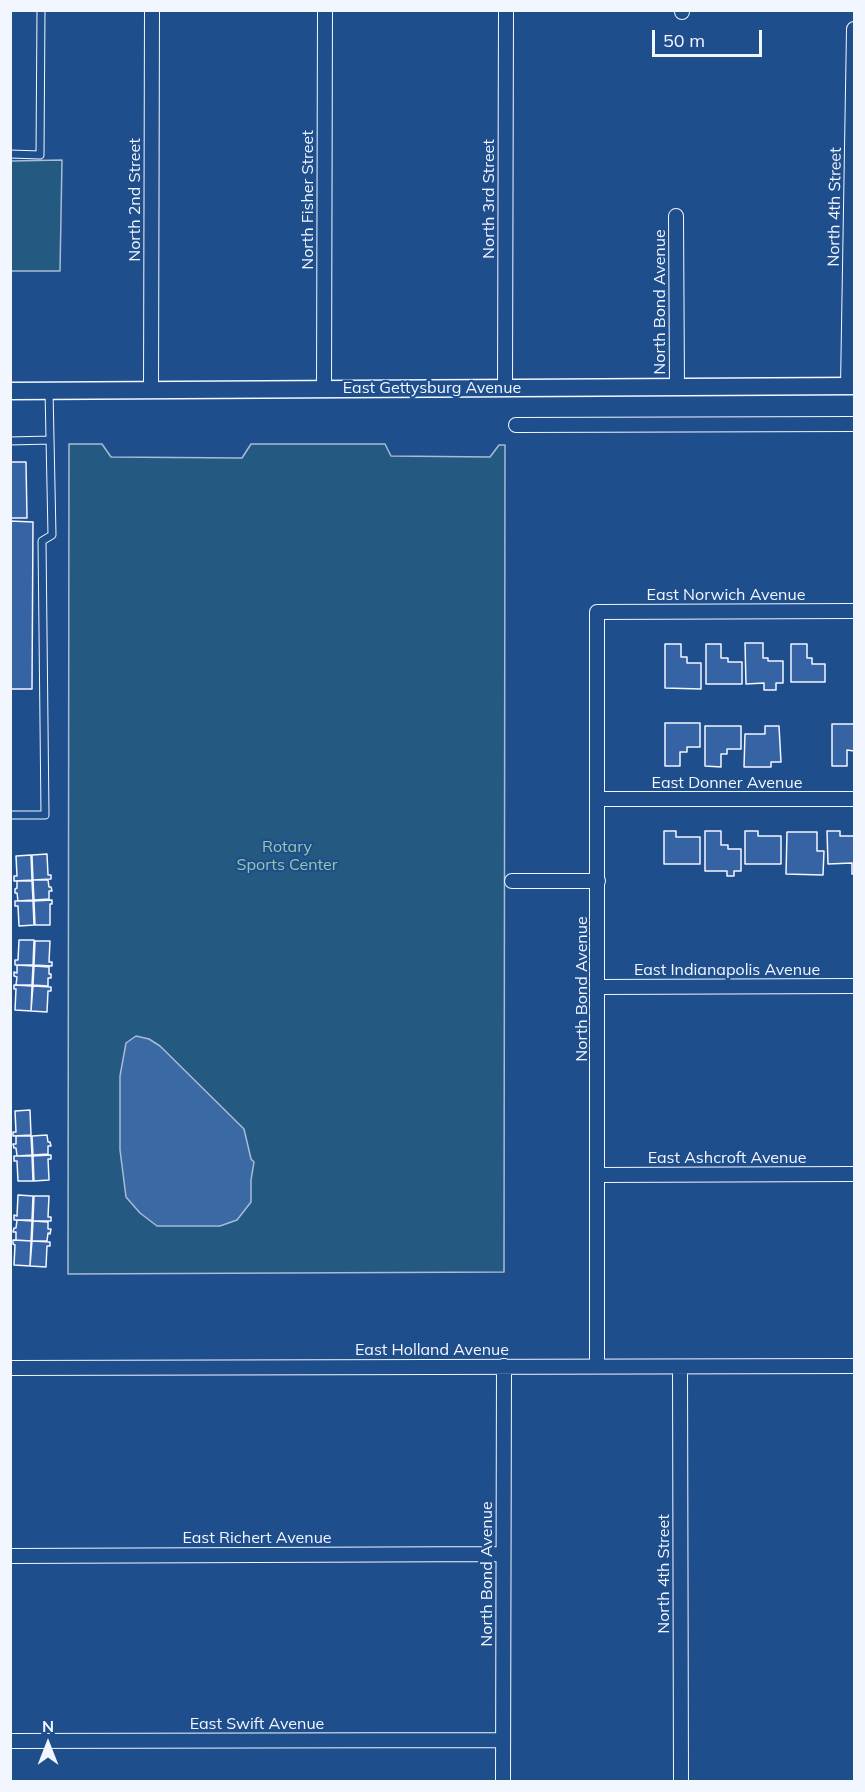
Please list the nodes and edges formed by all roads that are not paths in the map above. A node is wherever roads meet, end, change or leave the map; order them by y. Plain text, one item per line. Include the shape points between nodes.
1 (41, 10) edge
2 (152, 10) edge
3 (325, 10) edge
4 (506, 10) edge
5 (855, 29) edge
6 (10, 154) edge
7 (676, 216) dead end
8 (851, 353) edge
9 (851, 386) edge
10 (505, 387) junction
11 (677, 388) junction
12 (151, 389) junction
13 (324, 389) junction
14 (49, 390) junction
15 (10, 391) edge
16 (855, 424) edge
17 (516, 425) dead end
18 (50, 440) junction
19 (10, 441) edge
20 (855, 611) edge
21 (597, 612) joint
22 (599, 799) junction
23 (855, 799) edge
24 (10, 815) edge
25 (512, 881) dead end
26 (598, 881) junction
27 (855, 986) edge
28 (599, 987) junction
29 (855, 1174) edge
30 (599, 1175) junction
31 (504, 1366) junction
32 (597, 1366) junction
33 (680, 1366) junction
34 (855, 1366) edge
35 (10, 1368) edge
36 (503, 1554) junction
37 (10, 1556) edge
38 (503, 1740) junction
39 (10, 1742) edge
40 (503, 1782) edge
41 (681, 1782) edge

1 - 6 lane via 40,155
2 - 12 street, North 2nd Street
3 - 13 street, North Fisher Street
4 - 10 street, North 3rd Street
5 - 8 street, North 4th Street
7 - 11 street, North Bond Avenue
8 - 9 street, North 4th Street
9 - 11 street, East Gettysburg Avenue
10 - 11 street, East Gettysburg Avenue
10 - 13 street, East Gettysburg Avenue
12 - 13 street, East Gettysburg Avenue
12 - 14 street, East Gettysburg Avenue
14 - 15 street, East Gettysburg Avenue
14 - 18 lane
16 - 17 street
18 - 19 lane
18 - 24 lane via 52,535 42,541 45,815
20 - 21 street, East Norwich Avenue
21 - 22 street, North Bond Avenue
22 - 23 street, East Donner Avenue
22 - 26 street, North Bond Avenue
25 - 26 street
26 - 28 street, North Bond Avenue
27 - 28 street, East Indianapolis Avenue
28 - 30 street, North Bond Avenue
29 - 30 street, East Ashcroft Avenue
30 - 32 street, North Bond Avenue
31 - 32 street, East Holland Avenue
31 - 35 street, East Holland Avenue
31 - 36 street, North Bond Avenue
32 - 33 street, East Holland Avenue
33 - 34 street, East Holland Avenue
33 - 41 street, North 4th Street
36 - 37 street, East Richert Avenue
36 - 38 street, North Bond Avenue
38 - 39 street, East Swift Avenue
38 - 40 street, North Bond Avenue

